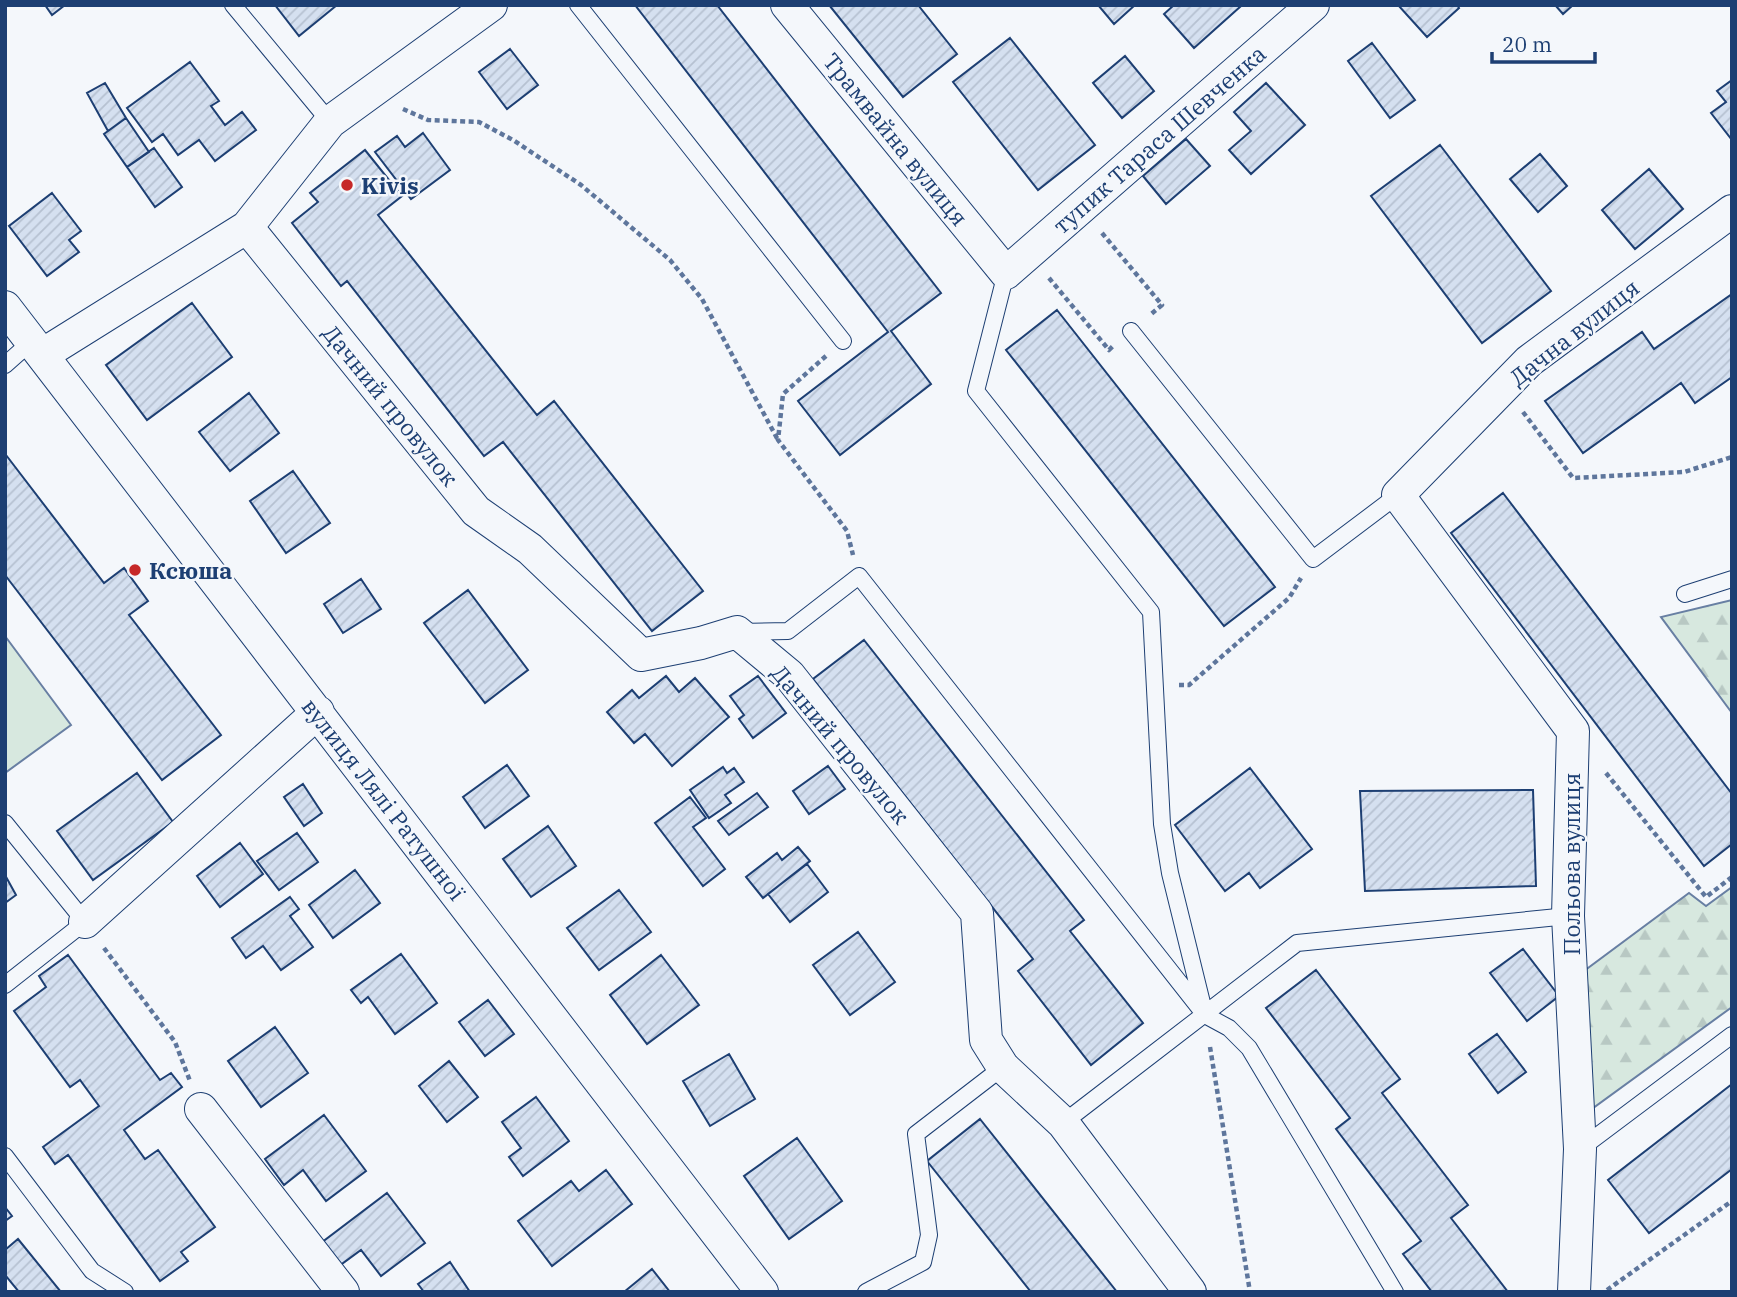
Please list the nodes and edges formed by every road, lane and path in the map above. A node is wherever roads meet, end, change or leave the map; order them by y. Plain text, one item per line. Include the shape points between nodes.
1 (233, 5) edge
2 (491, 5) edge
3 (578, 5) edge
4 (787, 5) edge
5 (1312, 5) edge
6 (367, 94) junction
7 (330, 122) junction
8 (1081, 208) junction
9 (1732, 211) edge
10 (247, 227) junction
11 (1018, 263) junction
12 (5, 307) edge
13 (1131, 331) junction
14 (842, 341) joint
15 (37, 348) junction
16 (5, 365) edge
17 (1504, 387) junction
18 (778, 439) junction
19 (1732, 457) edge
20 (1398, 495) junction
21 (1313, 559) junction
22 (859, 576) junction
23 (1732, 579) edge
24 (1685, 594) dead end
25 (737, 632) junction
26 (1155, 685) junction
27 (318, 712) junction
28 (1606, 772) dead end
29 (5, 823) edge
30 (1732, 877) edge
31 (1568, 916) junction
32 (85, 922) junction
33 (5, 985) edge
34 (1205, 1014) junction
35 (1732, 1035) edge
36 (1003, 1067) junction
37 (201, 1109) joint
38 (1063, 1123) junction
39 (1580, 1149) junction
40 (5, 1156) edge
41 (1732, 1201) edge
42 (125, 1292) edge
43 (343, 1292) edge
44 (762, 1292) edge
45 (866, 1292) edge
46 (1190, 1292) edge
47 (1250, 1292) edge
48 (1395, 1292) edge
49 (1574, 1292) edge
50 (1605, 1292) edge

1 - 7 lane
2 - 6 street
3 - 14 lane
4 - 11 street, Трамвайна вулиця
5 - 8 street, тупик Тараса Шевченка
6 - 7 street
6 - 18 path via 428,120 479,122 581,185 670,260 702,299
7 - 10 street
8 - 11 street, тупик Тараса Шевченка
8 - 13 path via 1162,305
9 - 17 street, Дачна вулиця via 1530,361
10 - 15 street
10 - 25 street, Дачний провулок via 476,511 530,549 641,655
11 - 13 path via 1109,350
11 - 26 lane via 976,390 1150,612
12 - 15 street, вулиця Лялі Ратушної
13 - 21 lane
14 - 18 path via 783,394
15 - 16 lane
15 - 27 street, вулиця Лялі Ратушної
17 - 19 path via 1573,478 1684,472
17 - 20 street, Дачна вулиця
18 - 22 path via 847,531
20 - 21 lane
20 - 31 street, Польова вулиця via 1573,731
21 - 26 path via 1289,598 1189,685
22 - 25 lane via 788,631
22 - 34 lane
23 - 24 lane
25 - 36 street, Дачний провулок via 789,675 977,913 986,1040
26 - 34 lane via 1162,824
27 - 32 street
27 - 44 street, вулиця Лялі Ратушної
28 - 30 path via 1706,897
29 - 32 lane
31 - 34 lane via 1297,943
31 - 39 street, Польова вулиця
32 - 33 lane
32 - 37 path via 175,1042
34 - 38 lane
34 - 47 path
34 - 48 lane via 1229,1028 1249,1048
35 - 39 lane
36 - 38 street, Дачний провулок
36 - 45 lane via 916,1134 929,1235 923,1262
37 - 43 street
38 - 46 street, Дачний провулок
39 - 49 street, Польова вулиця
40 - 42 lane via 93,1271
41 - 50 path

